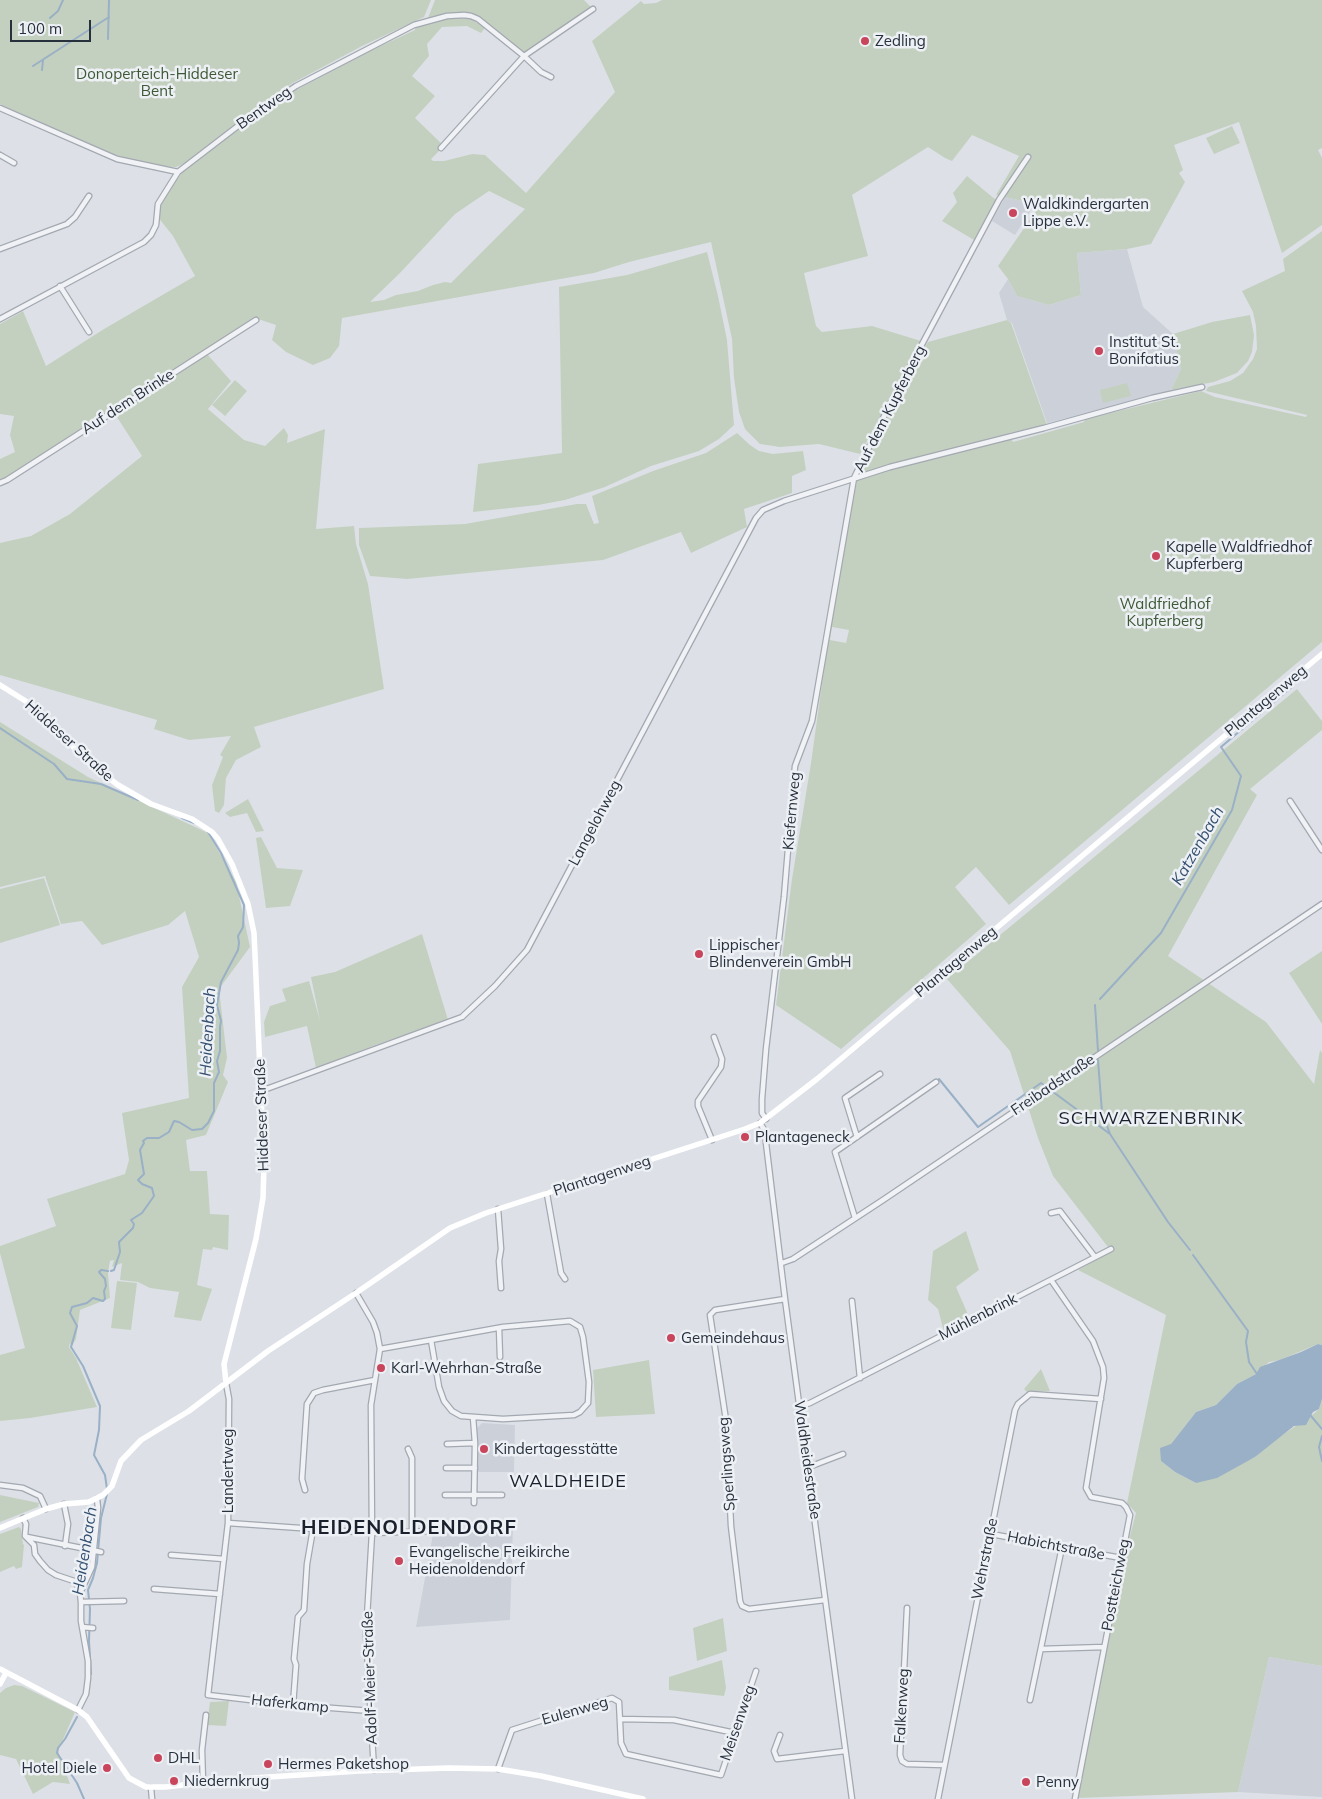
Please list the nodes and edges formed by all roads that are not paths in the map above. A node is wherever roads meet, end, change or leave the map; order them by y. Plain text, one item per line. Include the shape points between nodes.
1 (593, 9) dead end
2 (524, 56) junction
3 (551, 77) dead end
4 (0, 108) edge
5 (441, 148) dead end
6 (0, 155) edge
7 (1028, 157) dead end
8 (14, 163) dead end
9 (178, 172) junction
10 (89, 196) dead end
11 (0, 250) edge
12 (60, 286) junction
13 (0, 319) edge
14 (256, 320) dead end
15 (89, 332) dead end
16 (1202, 387) dead end
17 (854, 478) junction
18 (0, 483) edge
19 (1322, 654) edge
20 (0, 685) edge
21 (1290, 800) dead end
22 (1322, 850) edge
23 (1322, 904) edge
24 (714, 1037) dead end
25 (880, 1074) dead end
26 (936, 1082) dead end
27 (261, 1091) junction
28 (766, 1118) junction
29 (760, 1123) junction
30 (857, 1137) junction
31 (712, 1140) junction
32 (547, 1194) junction
33 (498, 1209) junction
34 (1051, 1213) dead end
35 (855, 1218) junction
36 (1110, 1249) dead end
37 (1096, 1257) junction
38 (782, 1263) junction
39 (565, 1278) dead end
40 (1051, 1280) junction
41 (501, 1288) dead end
42 (356, 1293) junction
43 (785, 1299) junction
44 (852, 1301) dead end
45 (499, 1328) junction
46 (431, 1340) junction
47 (380, 1349) junction
48 (500, 1357) dead end
49 (860, 1378) junction
50 (375, 1380) junction
51 (226, 1383) junction
52 (1101, 1399) junction
53 (800, 1406) junction
54 (473, 1417) junction
55 (475, 1443) junction
56 (448, 1444) dead end
57 (408, 1449) dead end
58 (843, 1454) dead end
59 (809, 1467) junction
60 (446, 1468) dead end
61 (475, 1468) junction
62 (0, 1485) edge
63 (305, 1490) dead end
64 (474, 1494) junction
65 (445, 1495) dead end
66 (502, 1495) dead end
67 (97, 1499) junction
68 (474, 1503) dead end
69 (64, 1504) junction
70 (46, 1509) junction
71 (23, 1518) junction
72 (228, 1523) junction
73 (0, 1528) edge
74 (313, 1529) junction
75 (412, 1531) junction
76 (431, 1531) dead end
77 (372, 1533) junction
78 (991, 1534) junction
79 (25, 1536) junction
80 (65, 1546) junction
81 (1062, 1547) junction
82 (93, 1550) junction
83 (101, 1552) dead end
84 (170, 1555) dead end
85 (1121, 1558) junction
86 (224, 1559) junction
87 (154, 1589) dead end
88 (81, 1590) junction
89 (220, 1594) junction
90 (825, 1600) junction
91 (124, 1601) dead end
92 (86, 1602) junction
93 (907, 1608) dead end
94 (82, 1627) junction
95 (91, 1628) dead end
96 (1104, 1647) junction
97 (1041, 1649) junction
98 (0, 1669) edge
99 (756, 1671) dead end
100 (6, 1673) junction
101 (0, 1684) edge
102 (208, 1695) joint
103 (1030, 1700) dead end
104 (292, 1705) junction
105 (78, 1710) junction
106 (371, 1711) junction
107 (206, 1715) dead end
108 (620, 1719) junction
109 (734, 1733) junction
110 (780, 1735) dead end
111 (845, 1751) junction
112 (944, 1765) junction
113 (374, 1770) junction
114 (498, 1770) junction
115 (721, 1775) joint
116 (204, 1782) junction
117 (151, 1788) junction
118 (152, 1799) edge
119 (642, 1799) edge
120 (852, 1799) edge
121 (938, 1799) edge
122 (1075, 1799) edge

1 - 2 street
2 - 3 street, Bentweg
2 - 5 street
2 - 9 street, Bentweg via 471,16 447,16 425,21 296,86
4 - 9 street via 117,160
6 - 8 street
7 - 17 street, Auf dem Kupferberg via 999,200
9 - 12 street via 158,204 156,225 144,242
10 - 11 street via 75,217 66,224
12 - 13 street
12 - 15 street
14 - 18 street, Auf dem Brinke
16 - 17 street, Auf dem Kupferberg
17 - 27 street, Langelohweg via 784,501 763,510 756,518 527,950 495,986 462,1017
17 - 28 street, Kiefernweg via 812,721 795,766 764,1074 762,1113
19 - 28 main road, Plantagenweg via 823,1074
20 - 27 main road, Hiddeser Straße via 36,707 85,760 118,785 151,804 197,822 218,839 244,890 252,920
21 - 22 street
23 - 35 street, Freibadstraße
24 - 31 street via 722,1059 721,1067 698,1101
25 - 30 street via 845,1098
26 - 30 street
27 - 51 main road, Hiddeser Straße via 263,1198 224,1364
28 - 29 main road, Plantagenweg
29 - 31 main road, Plantagenweg
29 - 38 street, Waldheidestraße via 765,1130
30 - 35 street via 835,1152
31 - 32 main road, Plantagenweg
32 - 33 main road, Plantagenweg
32 - 39 street, Plantagenweg via 559,1264
33 - 41 street
33 - 42 main road, Plantagenweg via 438,1235
34 - 37 street via 1060,1211
35 - 38 street, Freibadstraße
36 - 37 street, Mühlenbrink
37 - 40 street, Mühlenbrink
38 - 43 street, Waldheidestraße
40 - 49 street, Mühlenbrink
40 - 52 street via 1099,1352 1104,1378
42 - 47 street, Adolf-Meier-Straße via 373,1322
42 - 51 main road, Plantagenweg
43 - 53 street, Waldheidestraße
43 - 90 street, Sperlingsweg via 715,1310 710,1315 726,1420 740,1601 749,1609
44 - 49 street
45 - 46 street
45 - 48 street
45 - 54 street via 570,1321 580,1327 588,1369 588,1403 574,1415 503,1419
46 - 47 street
46 - 54 street via 444,1401 452,1412
47 - 50 street, Adolf-Meier-Straße
49 - 53 street, Mühlenbrink
50 - 63 street via 314,1393 307,1404 302,1479
50 - 77 street, Adolf-Meier-Straße via 371,1405
51 - 67 main road via 190,1411 141,1440 121,1461 107,1492
51 - 72 street, Landertweg via 229,1399
52 - 78 street, Wehrstraße via 1030,1394 1018,1404
52 - 85 street, Postteichweg via 1086,1488 1091,1497 1122,1503 1129,1511
53 - 59 street, Waldheidestraße
54 - 55 street
55 - 56 street
55 - 61 street
57 - 75 street via 412,1458
58 - 59 street
59 - 90 street, Waldheidestraße
60 - 61 street
61 - 64 street
62 - 70 street via 23,1488 40,1496
64 - 65 street
64 - 66 street
64 - 68 street
67 - 69 main road
67 - 82 street
69 - 70 main road
69 - 80 street via 68,1524
70 - 71 main road
71 - 73 main road
71 - 79 street
72 - 74 street
72 - 86 street, Landertweg
74 - 77 street
74 - 104 street via 304,1610 298,1617
75 - 76 street
75 - 77 street
77 - 106 street, Adolf-Meier-Straße via 366,1634
78 - 81 street, Habichtstraße
78 - 112 street, Wehrstraße
79 - 80 street
79 - 88 street via 48,1570 74,1581
80 - 82 street
81 - 85 street, Habichtstraße
81 - 97 street
82 - 83 street
82 - 88 street via 92,1567
84 - 86 street
85 - 96 street, Postteichweg
86 - 89 street, Landertweg
87 - 89 street
88 - 92 street
89 - 102 street, Landertweg
90 - 111 street, Waldheidestraße
91 - 92 street
92 - 94 street
93 - 112 street, Falkenweg via 900,1755 907,1764
94 - 95 street
94 - 105 street via 91,1661 86,1694
96 - 97 street
96 - 122 street, Postteichweg
97 - 103 street
98 - 100 main road
99 - 109 street, Meisenweg
100 - 101 main road
100 - 105 main road
102 - 104 street, Haferkamp
104 - 106 street, Haferkamp
105 - 117 main road via 87,1717 129,1778
106 - 113 street, Adolf-Meier-Straße
107 - 116 street via 202,1750
108 - 109 street via 674,1720
108 - 114 street, Eulenweg via 619,1702 612,1698 516,1728 512,1730
108 - 115 street, Eulenweg via 621,1743 626,1754
109 - 115 street, Meisenweg
110 - 111 street via 774,1751 777,1759
111 - 120 street, Waldheidestraße
112 - 121 street, Wehrstraße
113 - 114 main road
113 - 116 main road
114 - 119 main road
116 - 117 main road
117 - 118 street

